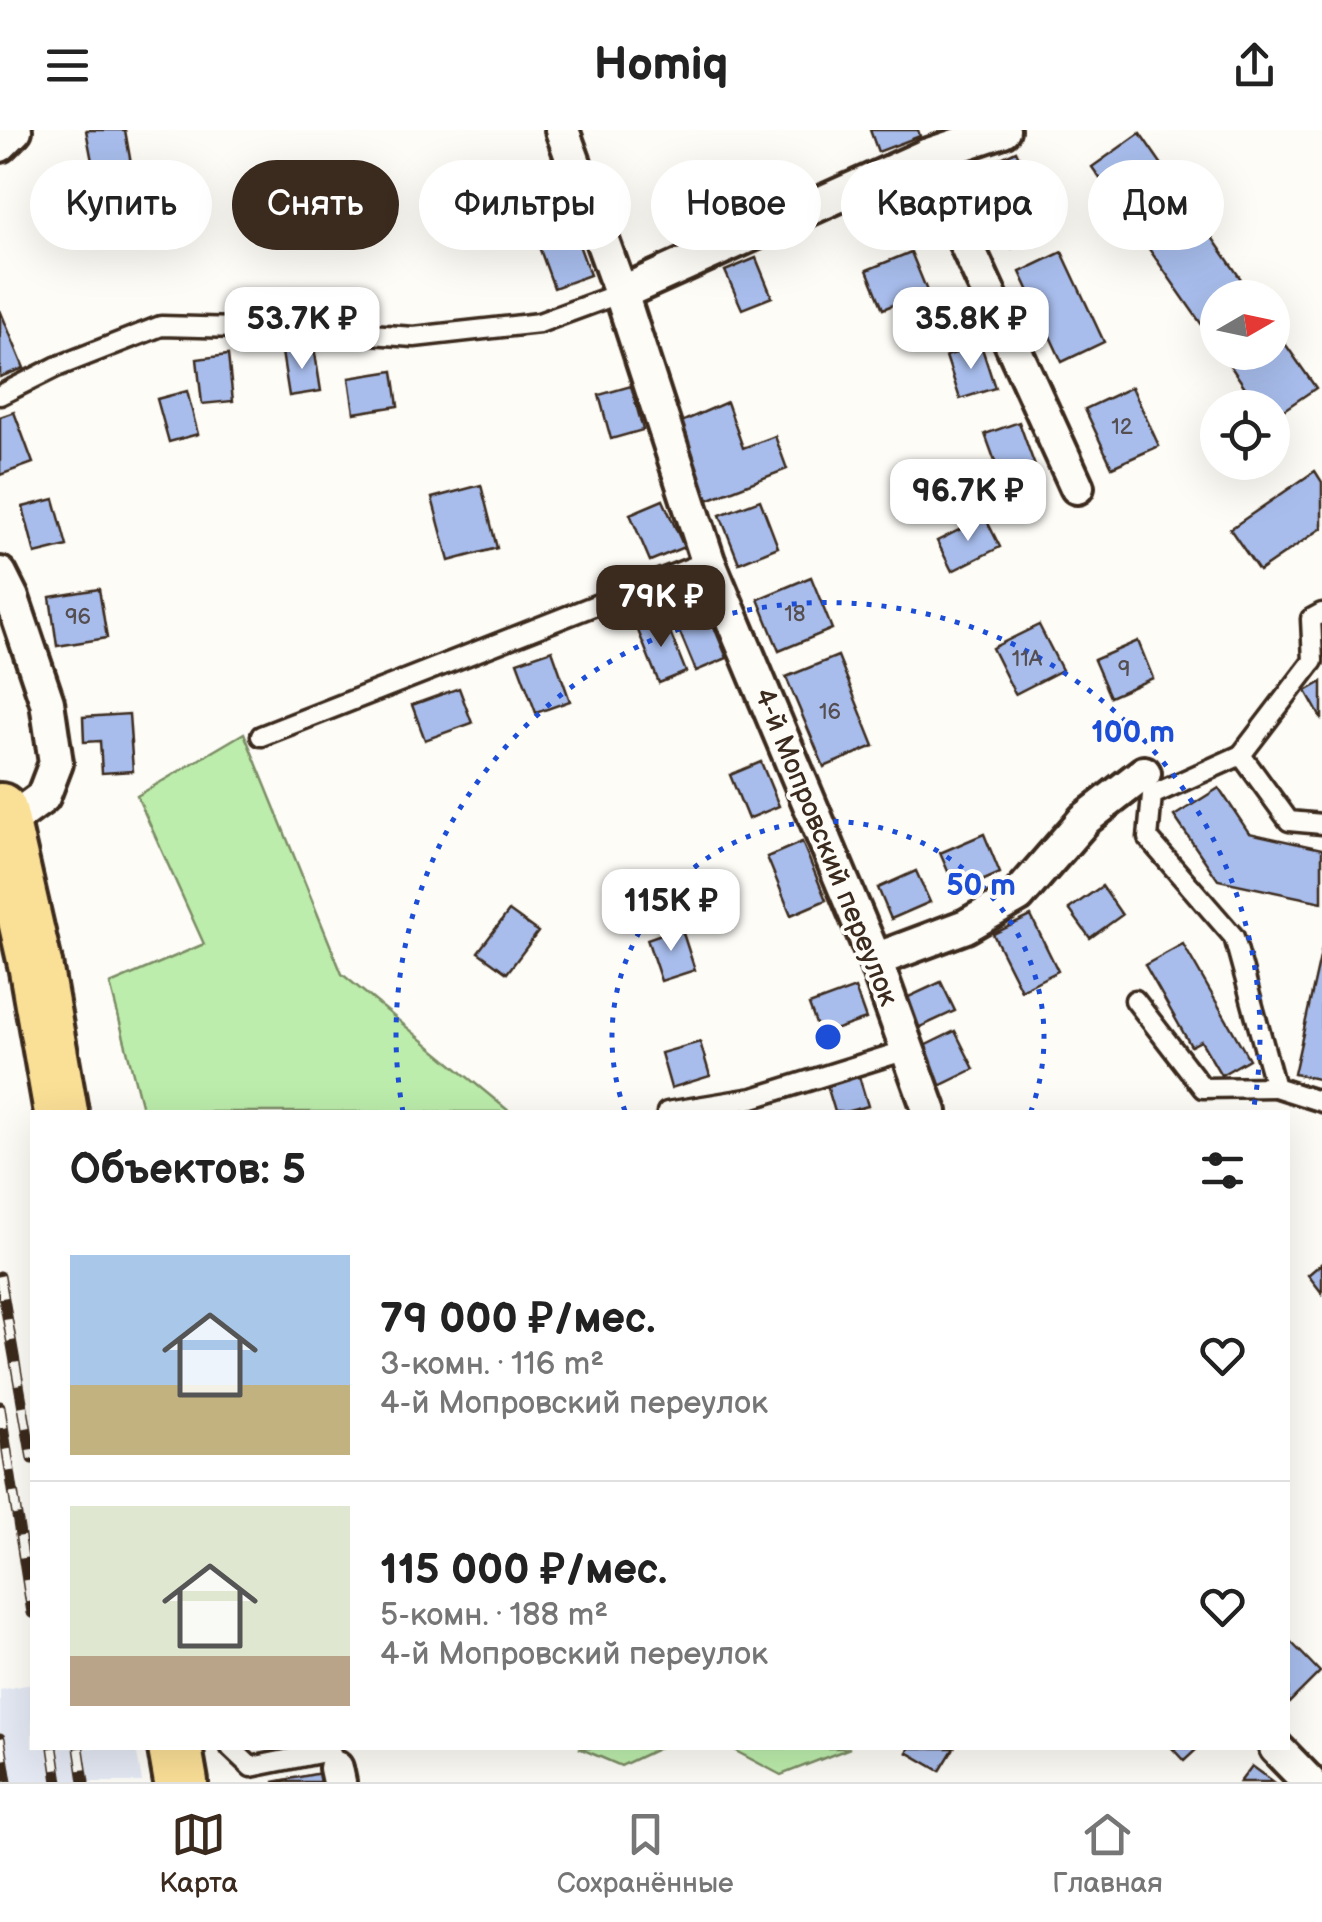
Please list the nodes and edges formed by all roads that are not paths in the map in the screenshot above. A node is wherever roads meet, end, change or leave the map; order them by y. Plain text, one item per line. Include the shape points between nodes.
1 (15, 130) edge
2 (562, 130) edge
3 (1003, 130) edge
4 (0, 145) edge
5 (926, 156) junction
6 (622, 293) junction
7 (0, 395) edge
8 (1077, 487) dead end
9 (708, 560) junction
10 (0, 574) edge
11 (1322, 613) edge
12 (261, 736) dead end
13 (1241, 755) junction
14 (1144, 773) dead end
15 (2, 818) edge
16 (1322, 824) edge
17 (875, 960) junction
18 (1134, 1000) dead end
19 (907, 1050) junction
20 (1275, 1087) junction
21 (1322, 1102) edge
22 (61, 1110) edge
23 (679, 1110) edge
24 (929, 1110) edge
25 (175, 1750) edge
26 (233, 1750) edge
27 (1278, 1750) edge
28 (338, 1775) edge
29 (181, 1782) edge
30 (1310, 1782) edge

1 - 4 street
2 - 6 street, 4-й Мопровский переулок
3 - 5 street
5 - 6 street
5 - 8 street
6 - 7 lane via 538,322 414,337 162,326
6 - 9 street, 4-й Мопровский переулок
9 - 12 lane
9 - 17 street, 4-й Мопровский переулок
10 - 15 street via 47,702 56,764 43,797
11 - 13 lane via 1310,619 1313,661
13 - 16 lane via 1289,821
13 - 20 lane via 1152,795 1148,838 1234,937
14 - 17 street via 1085,820 1018,896 966,926
15 - 22 main road
17 - 19 street, 4-й Мопровский переулок
18 - 20 lane via 1203,1088
19 - 23 lane via 753,1098
19 - 24 street, 4-й Мопровский переулок
20 - 21 lane
25 - 29 main road
26 - 28 lane via 251,1767 330,1751
27 - 30 street

